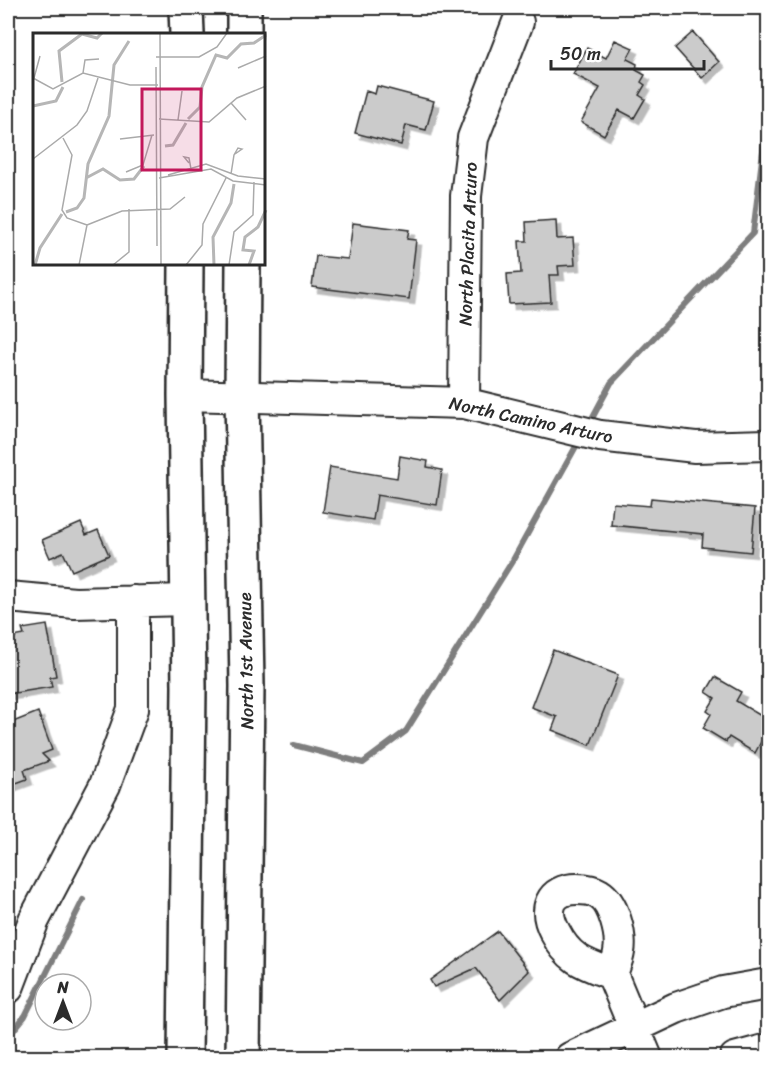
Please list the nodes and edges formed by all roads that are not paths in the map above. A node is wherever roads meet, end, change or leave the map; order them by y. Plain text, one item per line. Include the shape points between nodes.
1 (186, 8) edge
2 (244, 8) edge
3 (518, 22) dead end
4 (187, 33) edge
5 (244, 33) edge
6 (186, 266) edge
7 (243, 266) edge
8 (242, 394) junction
9 (185, 395) junction
10 (464, 403) junction
11 (768, 445) edge
12 (8, 597) edge
13 (188, 600) junction
14 (133, 601) junction
15 (612, 974) dead end
16 (768, 984) edge
17 (8, 988) edge
18 (636, 1029) junction
19 (768, 1049) edge
20 (185, 1058) edge
21 (243, 1058) edge
22 (570, 1058) edge
23 (647, 1058) edge
24 (735, 1058) edge

1 - 4 main road
2 - 5 main road
3 - 10 street, North Placita Arturo via 474,138 466,196
6 - 9 main road
7 - 8 main road, North 1st Avenue
8 - 9 street, North Camino Arturo
8 - 10 street, North Camino Arturo
8 - 21 main road, North 1st Avenue via 247,686
9 - 13 main road
10 - 11 street, North Camino Arturo via 600,436 695,447
12 - 14 street via 75,603
13 - 14 street
13 - 20 main road
14 - 17 street via 133,709 105,785 34,920
15 - 18 street
16 - 18 street via 704,998
18 - 22 street
18 - 23 street
19 - 24 street

